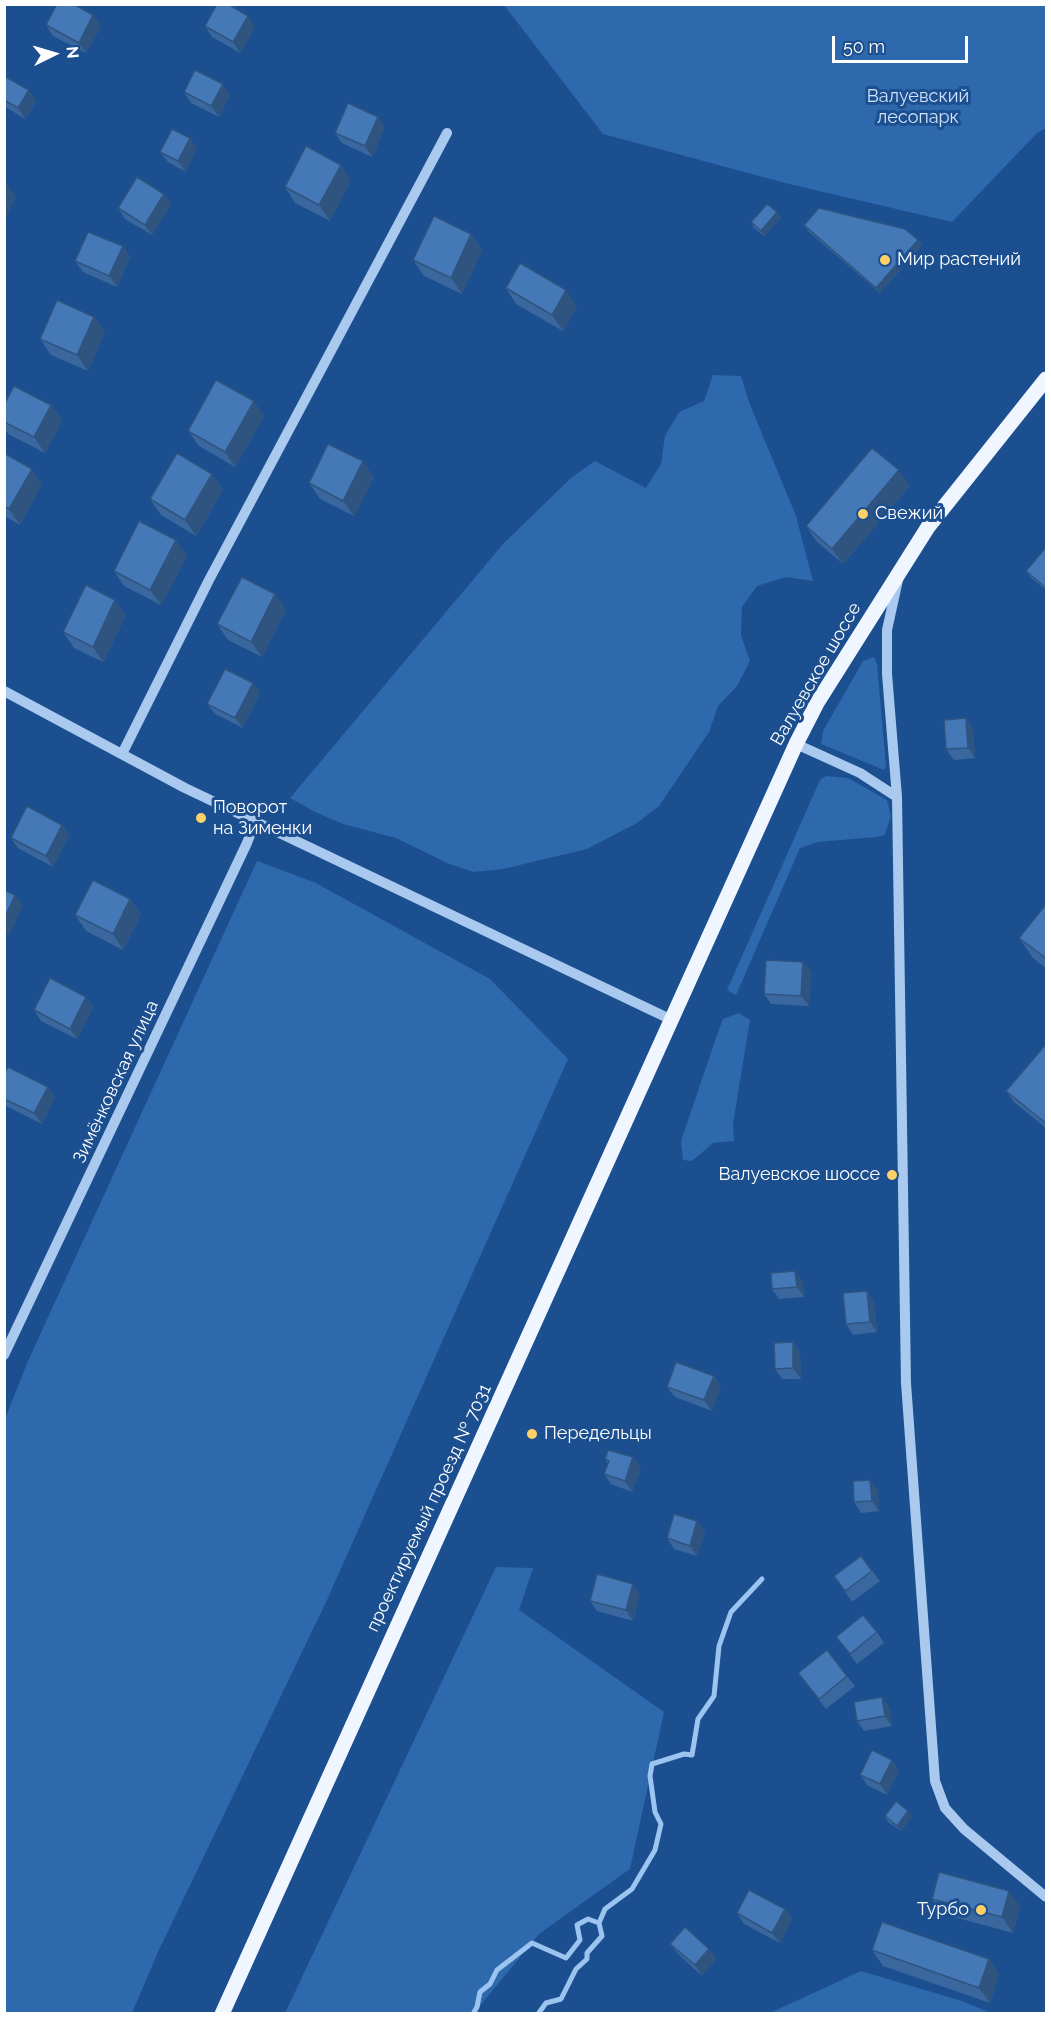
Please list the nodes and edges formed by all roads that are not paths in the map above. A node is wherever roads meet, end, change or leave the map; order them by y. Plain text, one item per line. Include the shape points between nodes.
1 (447, 133) dead end
2 (1047, 379) edge
3 (901, 567) junction
4 (4, 691) edge
5 (796, 744) junction
6 (122, 754) junction
7 (897, 797) junction
8 (255, 822) junction
9 (672, 1020) junction
10 (4, 1355) edge
11 (1047, 1896) edge
12 (222, 2013) edge

1 - 6 street via 209,580
2 - 3 main road, Валуевское шоссе
3 - 5 main road, Валуевское шоссе
3 - 7 street via 887,630
4 - 6 street
5 - 7 street via 860,773
5 - 9 main road, Валуевское шоссе
6 - 8 street
7 - 11 street via 906,1383 935,1781 945,1808 964,1829
8 - 9 street
8 - 10 street, Зимёнковская улица
9 - 12 main road, проектируемый проезд № 7031

